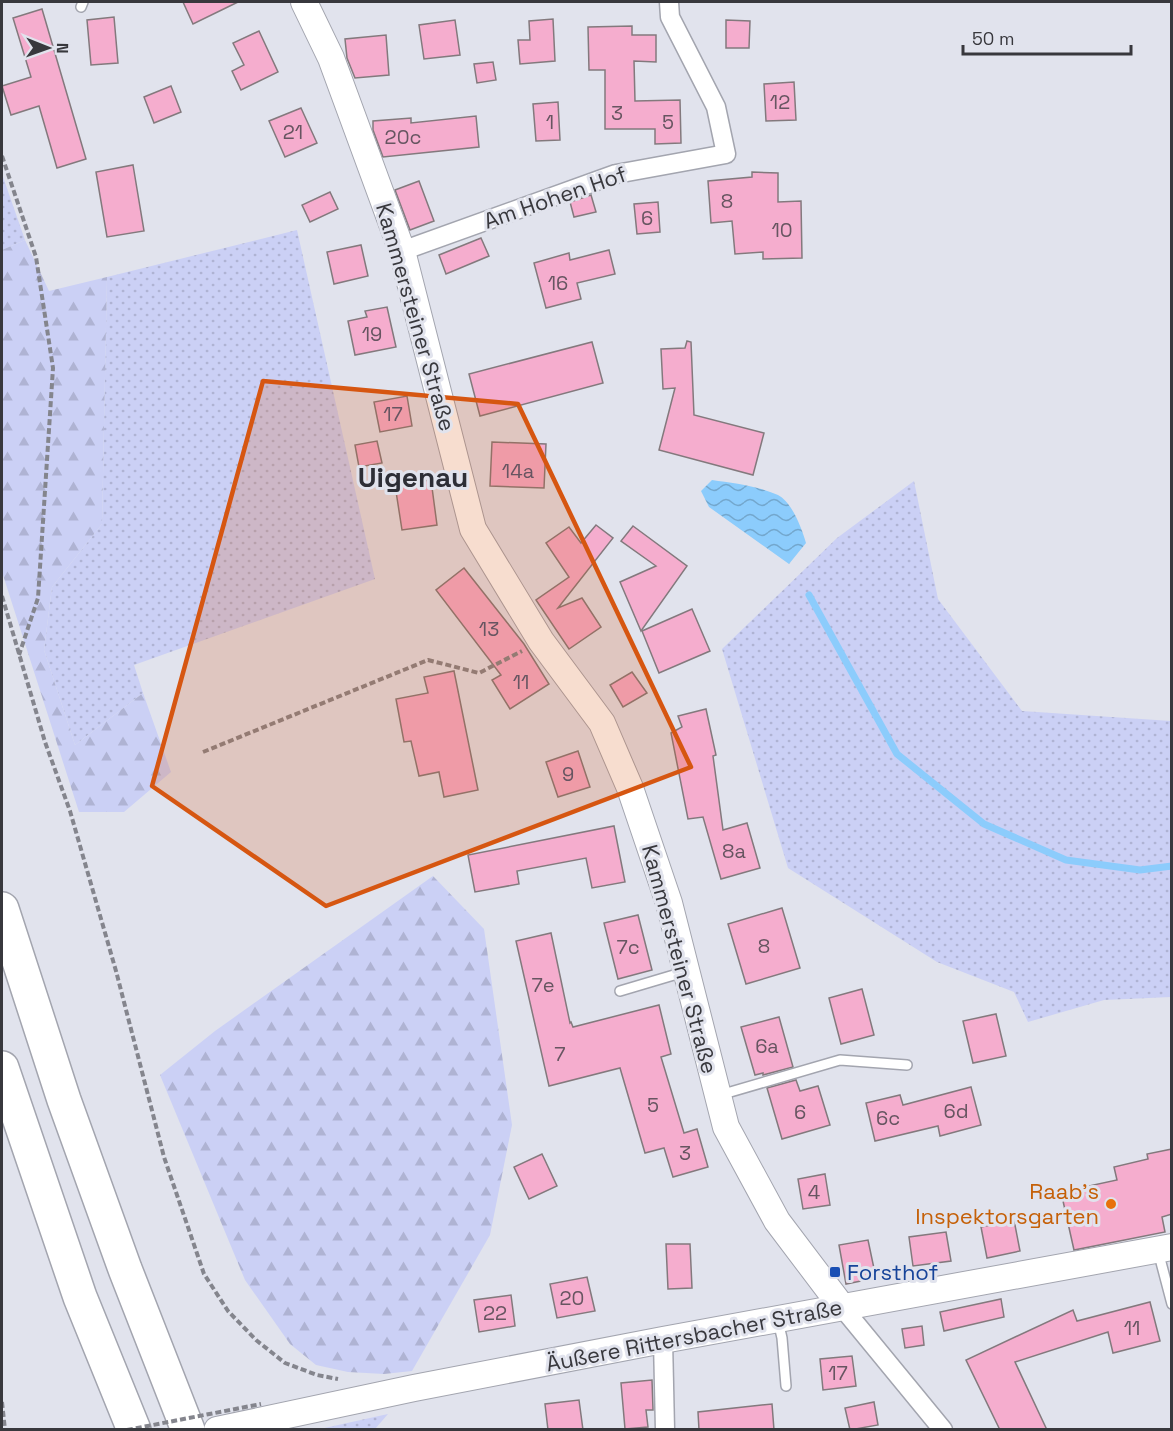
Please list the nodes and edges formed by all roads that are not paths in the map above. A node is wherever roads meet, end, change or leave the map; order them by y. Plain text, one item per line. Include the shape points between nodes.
1 (303, 2) edge
2 (669, 2) edge
3 (402, 251) junction
4 (2, 909) edge
5 (686, 972) junction
6 (620, 991) dead end
7 (907, 1065) dead end
8 (2, 1068) edge
9 (718, 1095) junction
10 (1165, 1249) edge
11 (1172, 1304) edge
12 (842, 1307) junction
13 (777, 1319) junction
14 (663, 1340) junction
15 (786, 1386) dead end
16 (134, 1430) edge
17 (188, 1430) edge
18 (217, 1430) edge
19 (665, 1430) edge
20 (943, 1430) edge

1 - 3 street, Kammersteiner Straße via 331,58
2 - 3 street, Am Hohen Hof via 670,17 716,107 726,154 616,174
3 - 5 street, Kammersteiner Straße via 473,530 541,641 602,723 630,788 669,903
4 - 17 highway via 64,1100
5 - 6 lane
5 - 9 street, Kammersteiner Straße
7 - 9 lane via 840,1060
8 - 16 highway via 80,1297
9 - 12 street, Kammersteiner Straße via 726,1127 777,1221
10 - 11 lane
10 - 12 street, Äußere Rittersbacher Straße
12 - 13 street, Äußere Rittersbacher Straße
12 - 20 street
13 - 14 street, Äußere Rittersbacher Straße
13 - 15 lane
14 - 18 street, Äußere Rittersbacher Straße via 414,1388 263,1412
14 - 19 street

